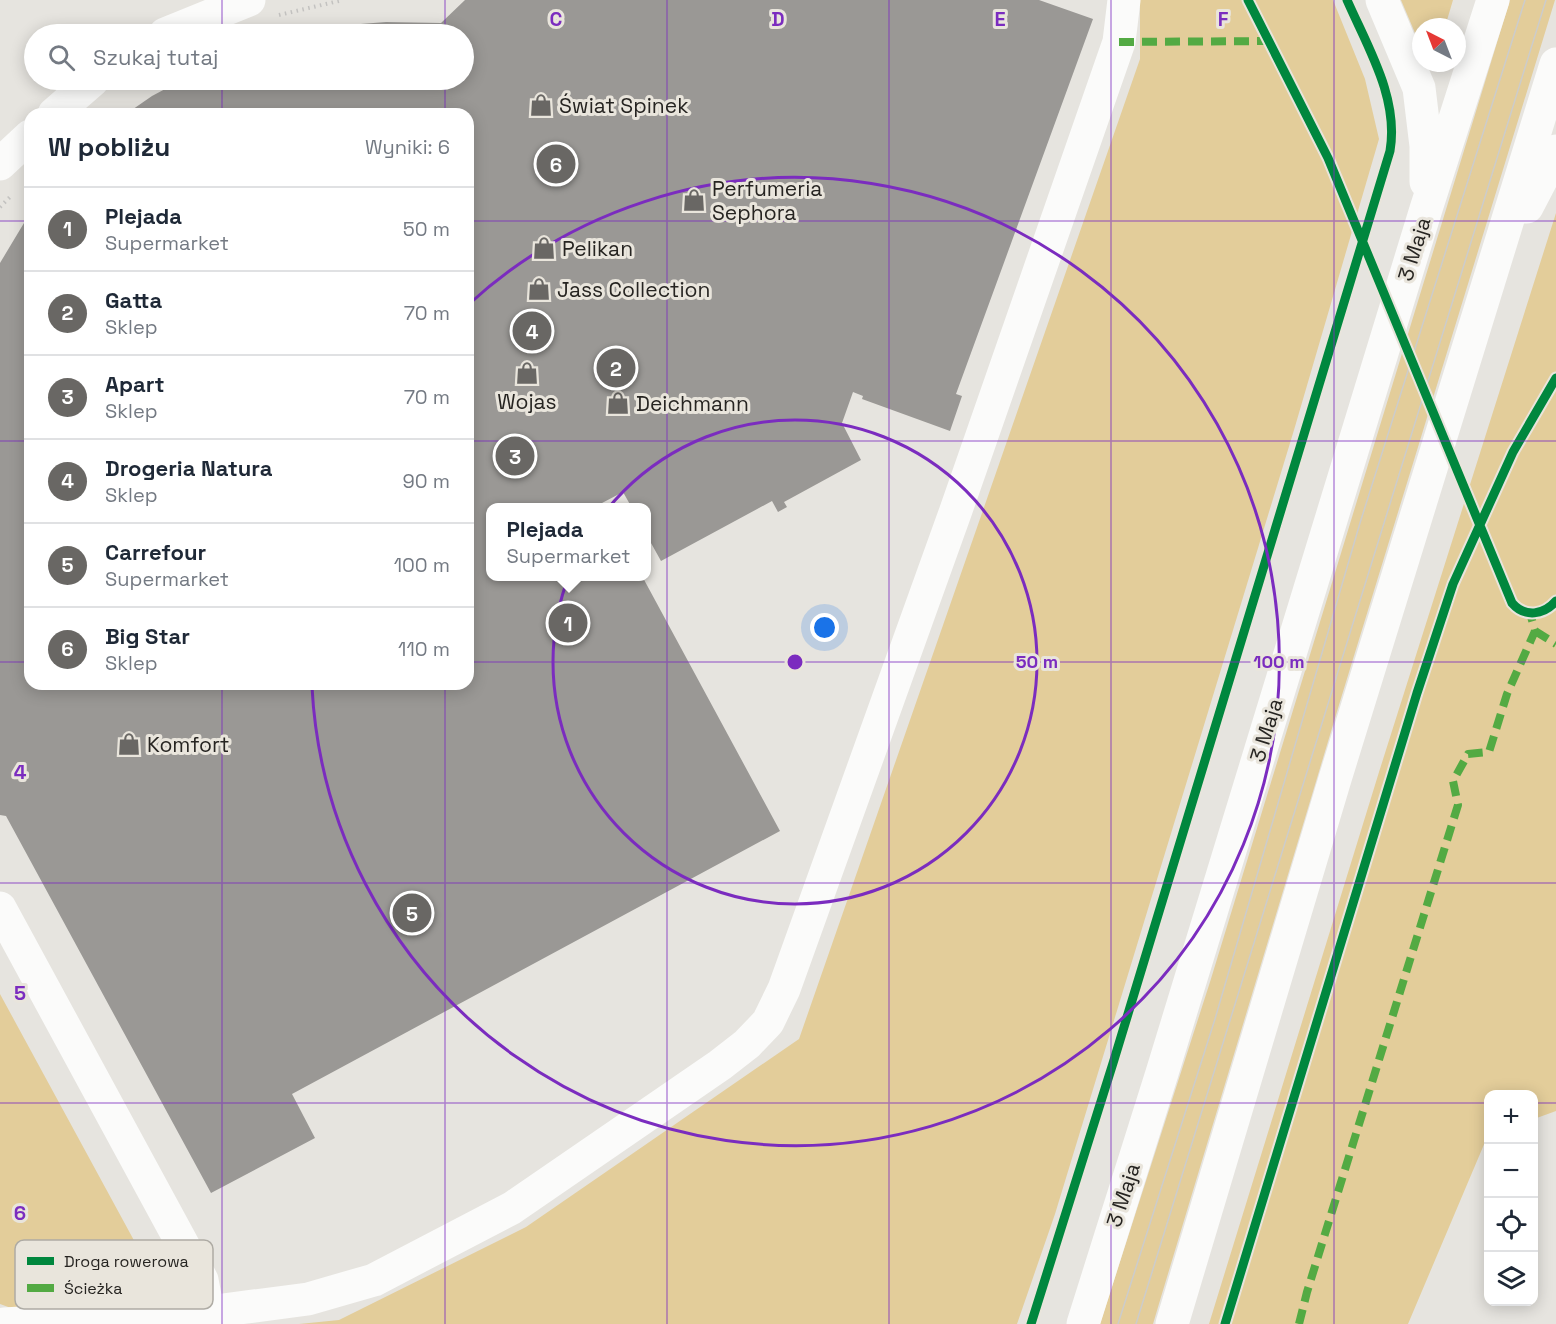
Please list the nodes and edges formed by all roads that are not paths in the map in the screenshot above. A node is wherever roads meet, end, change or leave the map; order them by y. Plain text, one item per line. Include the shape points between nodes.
1 (1124, 0) edge
2 (1382, 0) edge
3 (1486, 0) edge
4 (1493, 0) edge
5 (263, 8) edge
6 (203, 24) edge
7 (1484, 33) junction
8 (1556, 64) edge
9 (82, 90) edge
10 (61, 108) edge
11 (24, 142) edge
12 (1556, 152) edge
13 (0, 164) edge
14 (1426, 209) junction
15 (1489, 280) junction
16 (0, 908) edge
17 (180, 1240) edge
18 (207, 1309) edge
19 (208, 1312) junction
20 (4, 1324) edge
21 (1083, 1324) edge
22 (1172, 1324) edge

1 - 19 main road via 1119,42 956,513 784,989 768,1022 720,1065 512,1208 473,1229 374,1280 308,1299
2 - 14 main road via 1419,88 1426,146
3 - 7 main road
4 - 7 main road, 3 Maja
5 - 6 main road
7 - 14 main road, 3 Maja
8 - 15 main road
9 - 10 main road
11 - 13 main road
12 - 15 main road
14 - 21 main road, 3 Maja
15 - 22 main road
16 - 17 main road
18 - 19 main road
19 - 20 main road

